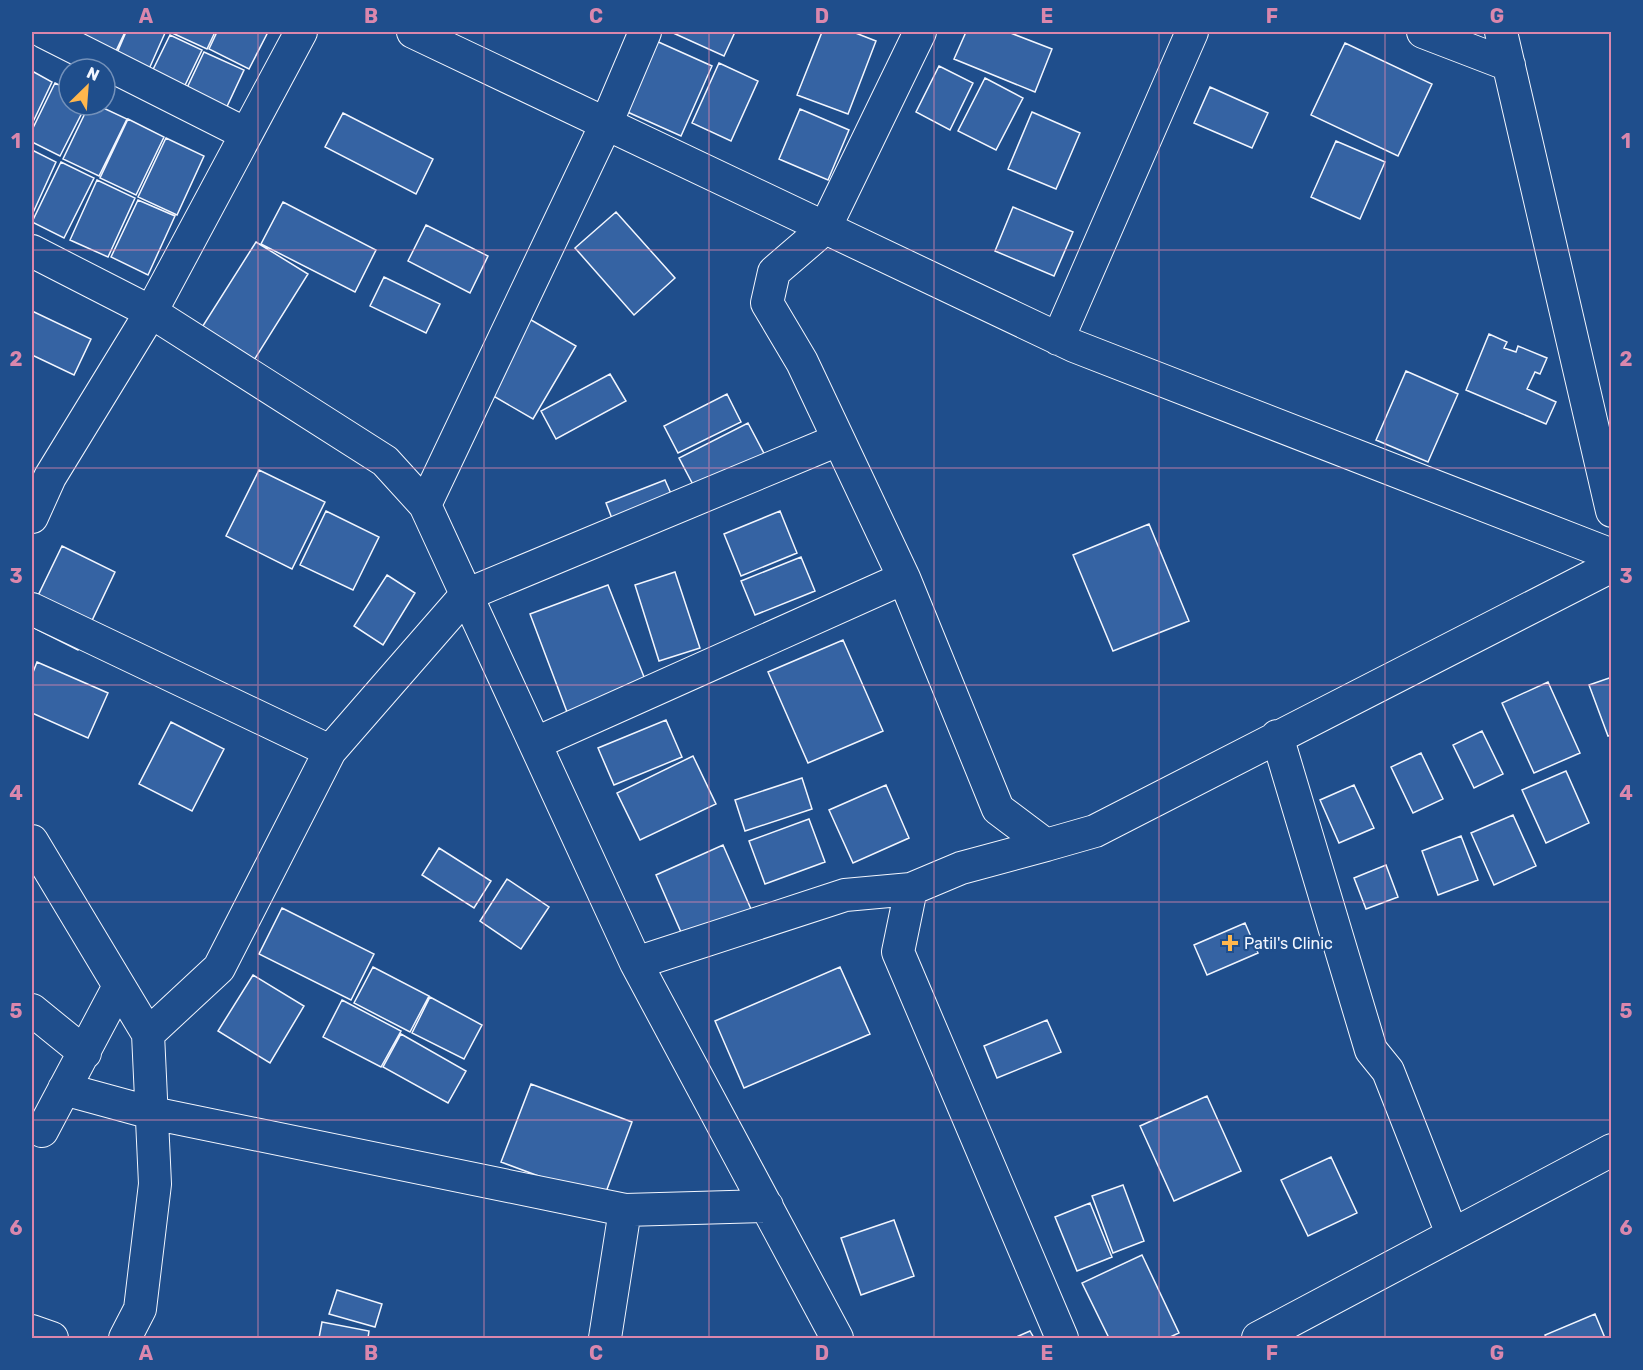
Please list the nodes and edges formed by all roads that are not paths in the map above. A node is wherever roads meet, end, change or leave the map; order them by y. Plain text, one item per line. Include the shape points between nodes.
1 (44, 32) edge
2 (301, 32) edge
3 (413, 32) edge
4 (645, 32) edge
5 (920, 32) edge
6 (1192, 32) edge
7 (1423, 32) edge
8 (1501, 32) edge
9 (1509, 64) junction
10 (606, 124) junction
11 (244, 133) junction
12 (825, 228) junction
13 (32, 251) edge
14 (151, 312) junction
15 (1058, 339) junction
16 (838, 440) junction
17 (41, 472) edge
18 (425, 505) junction
19 (1611, 510) edge
20 (32, 517) edge
21 (1611, 555) edge
22 (1611, 566) edge
23 (904, 578) junction
24 (466, 595) junction
25 (32, 609) edge
26 (1277, 736) junction
27 (536, 743) junction
28 (330, 751) junction
29 (32, 842) edge
30 (1046, 845) junction
31 (912, 889) junction
32 (636, 963) junction
33 (119, 986) junction
34 (32, 1010) edge
35 (148, 1034) junction
36 (85, 1053) junction
37 (64, 1089) junction
38 (152, 1113) junction
39 (42, 1131) dead end
40 (1611, 1150) edge
41 (766, 1206) junction
42 (625, 1210) junction
43 (1452, 1234) junction
44 (32, 1331) edge
45 (52, 1338) edge
46 (125, 1338) edge
47 (606, 1338) edge
48 (837, 1338) edge
49 (1062, 1338) edge
50 (1258, 1338) edge

1 - 11 street
2 - 11 street
3 - 10 street
4 - 10 street
5 - 12 street
6 - 15 street
7 - 9 street
8 - 9 street
9 - 19 street
10 - 12 street
10 - 18 street
11 - 14 street
12 - 15 street
12 - 16 street via 774,273 767,303 802,362
13 - 14 street
14 - 17 street
14 - 18 street via 385,461
15 - 21 street
16 - 23 street
16 - 24 street
17 - 20 street
18 - 24 street
22 - 26 street
23 - 27 street
23 - 30 street via 999,809
24 - 27 street
24 - 28 street
25 - 28 street
26 - 30 street via 1095,831
26 - 43 street via 1371,1050 1388,1071
27 - 32 street
28 - 35 street via 219,968
29 - 33 street
30 - 31 street via 961,868
31 - 32 street via 845,895
31 - 49 street via 898,952
32 - 41 street
33 - 35 street
33 - 36 street
34 - 36 street
35 - 38 street
36 - 37 street
37 - 38 street
37 - 39 street
38 - 42 street
38 - 46 street via 154,1196 140,1309
40 - 43 street
41 - 42 street
41 - 48 street
42 - 47 street
43 - 50 street
44 - 45 street

